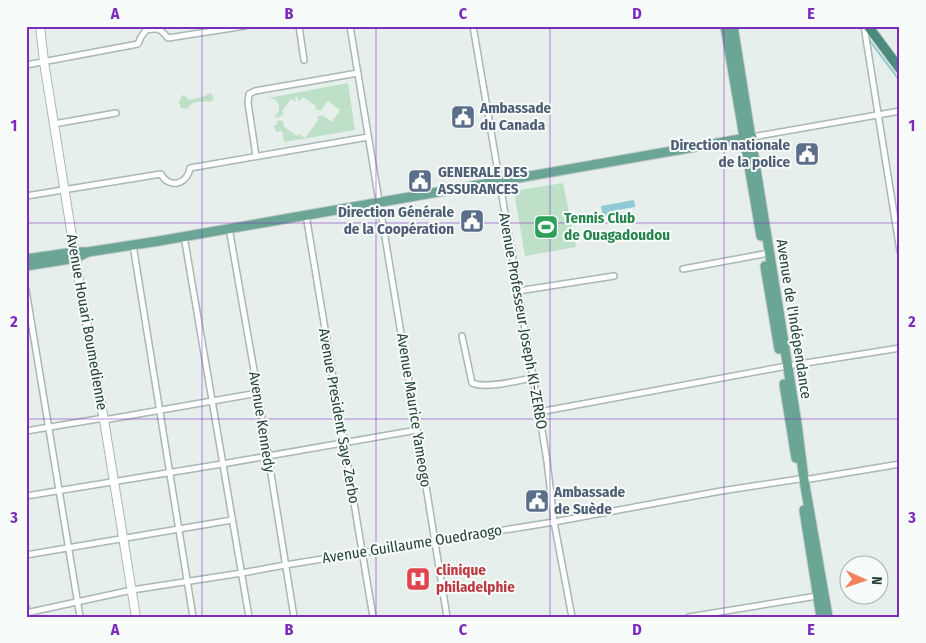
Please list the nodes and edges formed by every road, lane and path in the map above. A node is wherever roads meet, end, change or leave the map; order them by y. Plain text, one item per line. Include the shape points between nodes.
1 (40, 26) edge
2 (245, 26) edge
3 (299, 26) edge
4 (350, 26) edge
5 (473, 26) edge
6 (864, 26) edge
7 (868, 26) edge
8 (730, 30) edge
9 (304, 60) dead end
10 (44, 62) junction
11 (26, 65) edge
12 (900, 69) edge
13 (358, 73) junction
14 (900, 111) edge
15 (116, 112) dead end
16 (878, 115) junction
17 (54, 124) junction
18 (368, 137) junction
19 (748, 138) junction
20 (256, 156) junction
21 (499, 182) junction
22 (65, 190) junction
23 (26, 196) edge
24 (380, 203) junction
25 (306, 215) junction
26 (229, 228) junction
27 (898, 229) edge
28 (184, 236) junction
29 (133, 244) junction
30 (900, 251) edge
31 (766, 254) junction
32 (75, 255) junction
33 (26, 259) edge
34 (26, 266) edge
35 (683, 269) dead end
36 (614, 276) dead end
37 (26, 290) edge
38 (518, 291) junction
39 (462, 336) dead end
40 (900, 348) edge
41 (784, 367) junction
42 (532, 378) junction
43 (258, 393) junction
44 (212, 402) junction
45 (159, 410) junction
46 (539, 412) junction
47 (104, 419) junction
48 (48, 427) junction
49 (417, 430) junction
50 (26, 431) edge
51 (343, 443) junction
52 (268, 456) junction
53 (222, 464) junction
54 (900, 464) edge
55 (170, 473) junction
56 (802, 480) junction
57 (114, 482) junction
58 (59, 490) junction
59 (26, 496) edge
60 (232, 520) junction
61 (554, 522) junction
62 (179, 529) junction
63 (123, 538) junction
64 (435, 540) junction
65 (69, 548) junction
66 (362, 552) junction
67 (26, 555) edge
68 (285, 565) junction
69 (242, 573) junction
70 (187, 582) junction
71 (132, 590) junction
72 (817, 596) junction
73 (78, 602) junction
74 (27, 613) edge
75 (80, 617) edge
76 (136, 617) edge
77 (193, 617) edge
78 (249, 617) edge
79 (294, 617) edge
80 (373, 617) edge
81 (447, 617) edge
82 (572, 617) edge
83 (689, 617) edge
84 (821, 617) edge
85 (828, 617) edge

1 - 10 main road, Avenue Houari Boumedienne
2 - 10 street via 168,38 154,28 146,30 138,44
3 - 9 street
4 - 13 street, Avenue Maurice Yameogo
5 - 21 street, Avenue Professeur Joseph KI-ZERBO
6 - 16 street
7 - 12 highway
8 - 19 main road, Avenue de l'Indépendance
10 - 11 street
10 - 17 main road, Avenue Houari Boumedienne
13 - 18 street, Avenue Maurice Yameogo
13 - 20 street via 249,94
14 - 16 street
15 - 17 street
16 - 19 street
16 - 27 street
17 - 22 main road, Avenue Houari Boumedienne
18 - 20 street
18 - 24 street, Avenue Maurice Yameogo
19 - 21 main road
19 - 31 main road, Avenue de l'Indépendance
20 - 22 street via 190,168 187,177 180,182 166,181 161,174
21 - 24 main road
21 - 38 street, Avenue Professeur Joseph KI-ZERBO
22 - 23 street
22 - 32 main road, Avenue Houari Boumedienne
24 - 25 main road
24 - 49 street, Avenue Maurice Yameogo
25 - 26 main road
25 - 51 street, Avenue President Saye Zerbo
26 - 28 main road
26 - 43 street, Avenue Kennedy
27 - 30 street
28 - 29 main road
28 - 44 street
29 - 32 main road
29 - 45 street
31 - 35 street
31 - 41 main road, Avenue de l'Indépendance
32 - 33 main road
32 - 34 main road
32 - 47 main road, Avenue Houari Boumedienne
36 - 38 street
37 - 48 street
38 - 42 street, Avenue Professeur Joseph KI-ZERBO
39 - 42 street via 472,383 487,385
40 - 41 street
41 - 46 street
41 - 56 main road, Avenue de l'Indépendance
42 - 46 street, Avenue Professeur Joseph KI-ZERBO
43 - 44 street
43 - 52 street, Avenue Kennedy
44 - 45 street
44 - 53 street
45 - 47 street
45 - 55 street
46 - 61 street, Avenue Professeur Joseph KI-ZERBO
47 - 48 street
47 - 57 main road, Avenue Houari Boumedienne
48 - 50 street
48 - 58 street
49 - 51 street
49 - 64 street, Avenue Maurice Yameogo
51 - 52 street
51 - 66 street, Avenue President Saye Zerbo
52 - 53 street
52 - 68 street, Avenue Kennedy
53 - 55 street
53 - 60 street
54 - 56 street, Avenue Guillaume Ouedraogo
55 - 57 street
55 - 62 street
56 - 61 street, Avenue Guillaume Ouedraogo via 721,491
56 - 72 main road, Avenue de l'Indépendance
56 - 85 main road, Avenue de l'Indépendance
57 - 58 street
57 - 63 main road, Avenue Houari Boumedienne
58 - 59 street
58 - 65 street
60 - 62 street
60 - 69 street
61 - 64 street, Avenue Guillaume Ouedraogo
61 - 82 street, Avenue Professeur Joseph KI-ZERBO
62 - 63 street
62 - 70 street
63 - 65 street
63 - 71 main road, Avenue Houari Boumedienne
64 - 66 street, Avenue Guillaume Ouedraogo
64 - 81 street, Avenue Maurice Yameogo
65 - 67 street
65 - 73 street
66 - 68 street, Avenue Guillaume Ouedraogo
66 - 80 street, Avenue President Saye Zerbo
68 - 69 street, Avenue Guillaume Ouedraogo
68 - 79 street, Avenue Kennedy
69 - 70 street, Avenue Guillaume Ouedraogo
69 - 78 street
70 - 71 street, Avenue Guillaume Ouedraogo
70 - 77 street
71 - 73 street, Avenue Guillaume Ouedraogo
71 - 76 main road, Avenue Houari Boumedienne
72 - 83 street
72 - 84 main road, Avenue de l'Indépendance
73 - 74 street, Avenue Guillaume Ouedraogo
73 - 75 street

